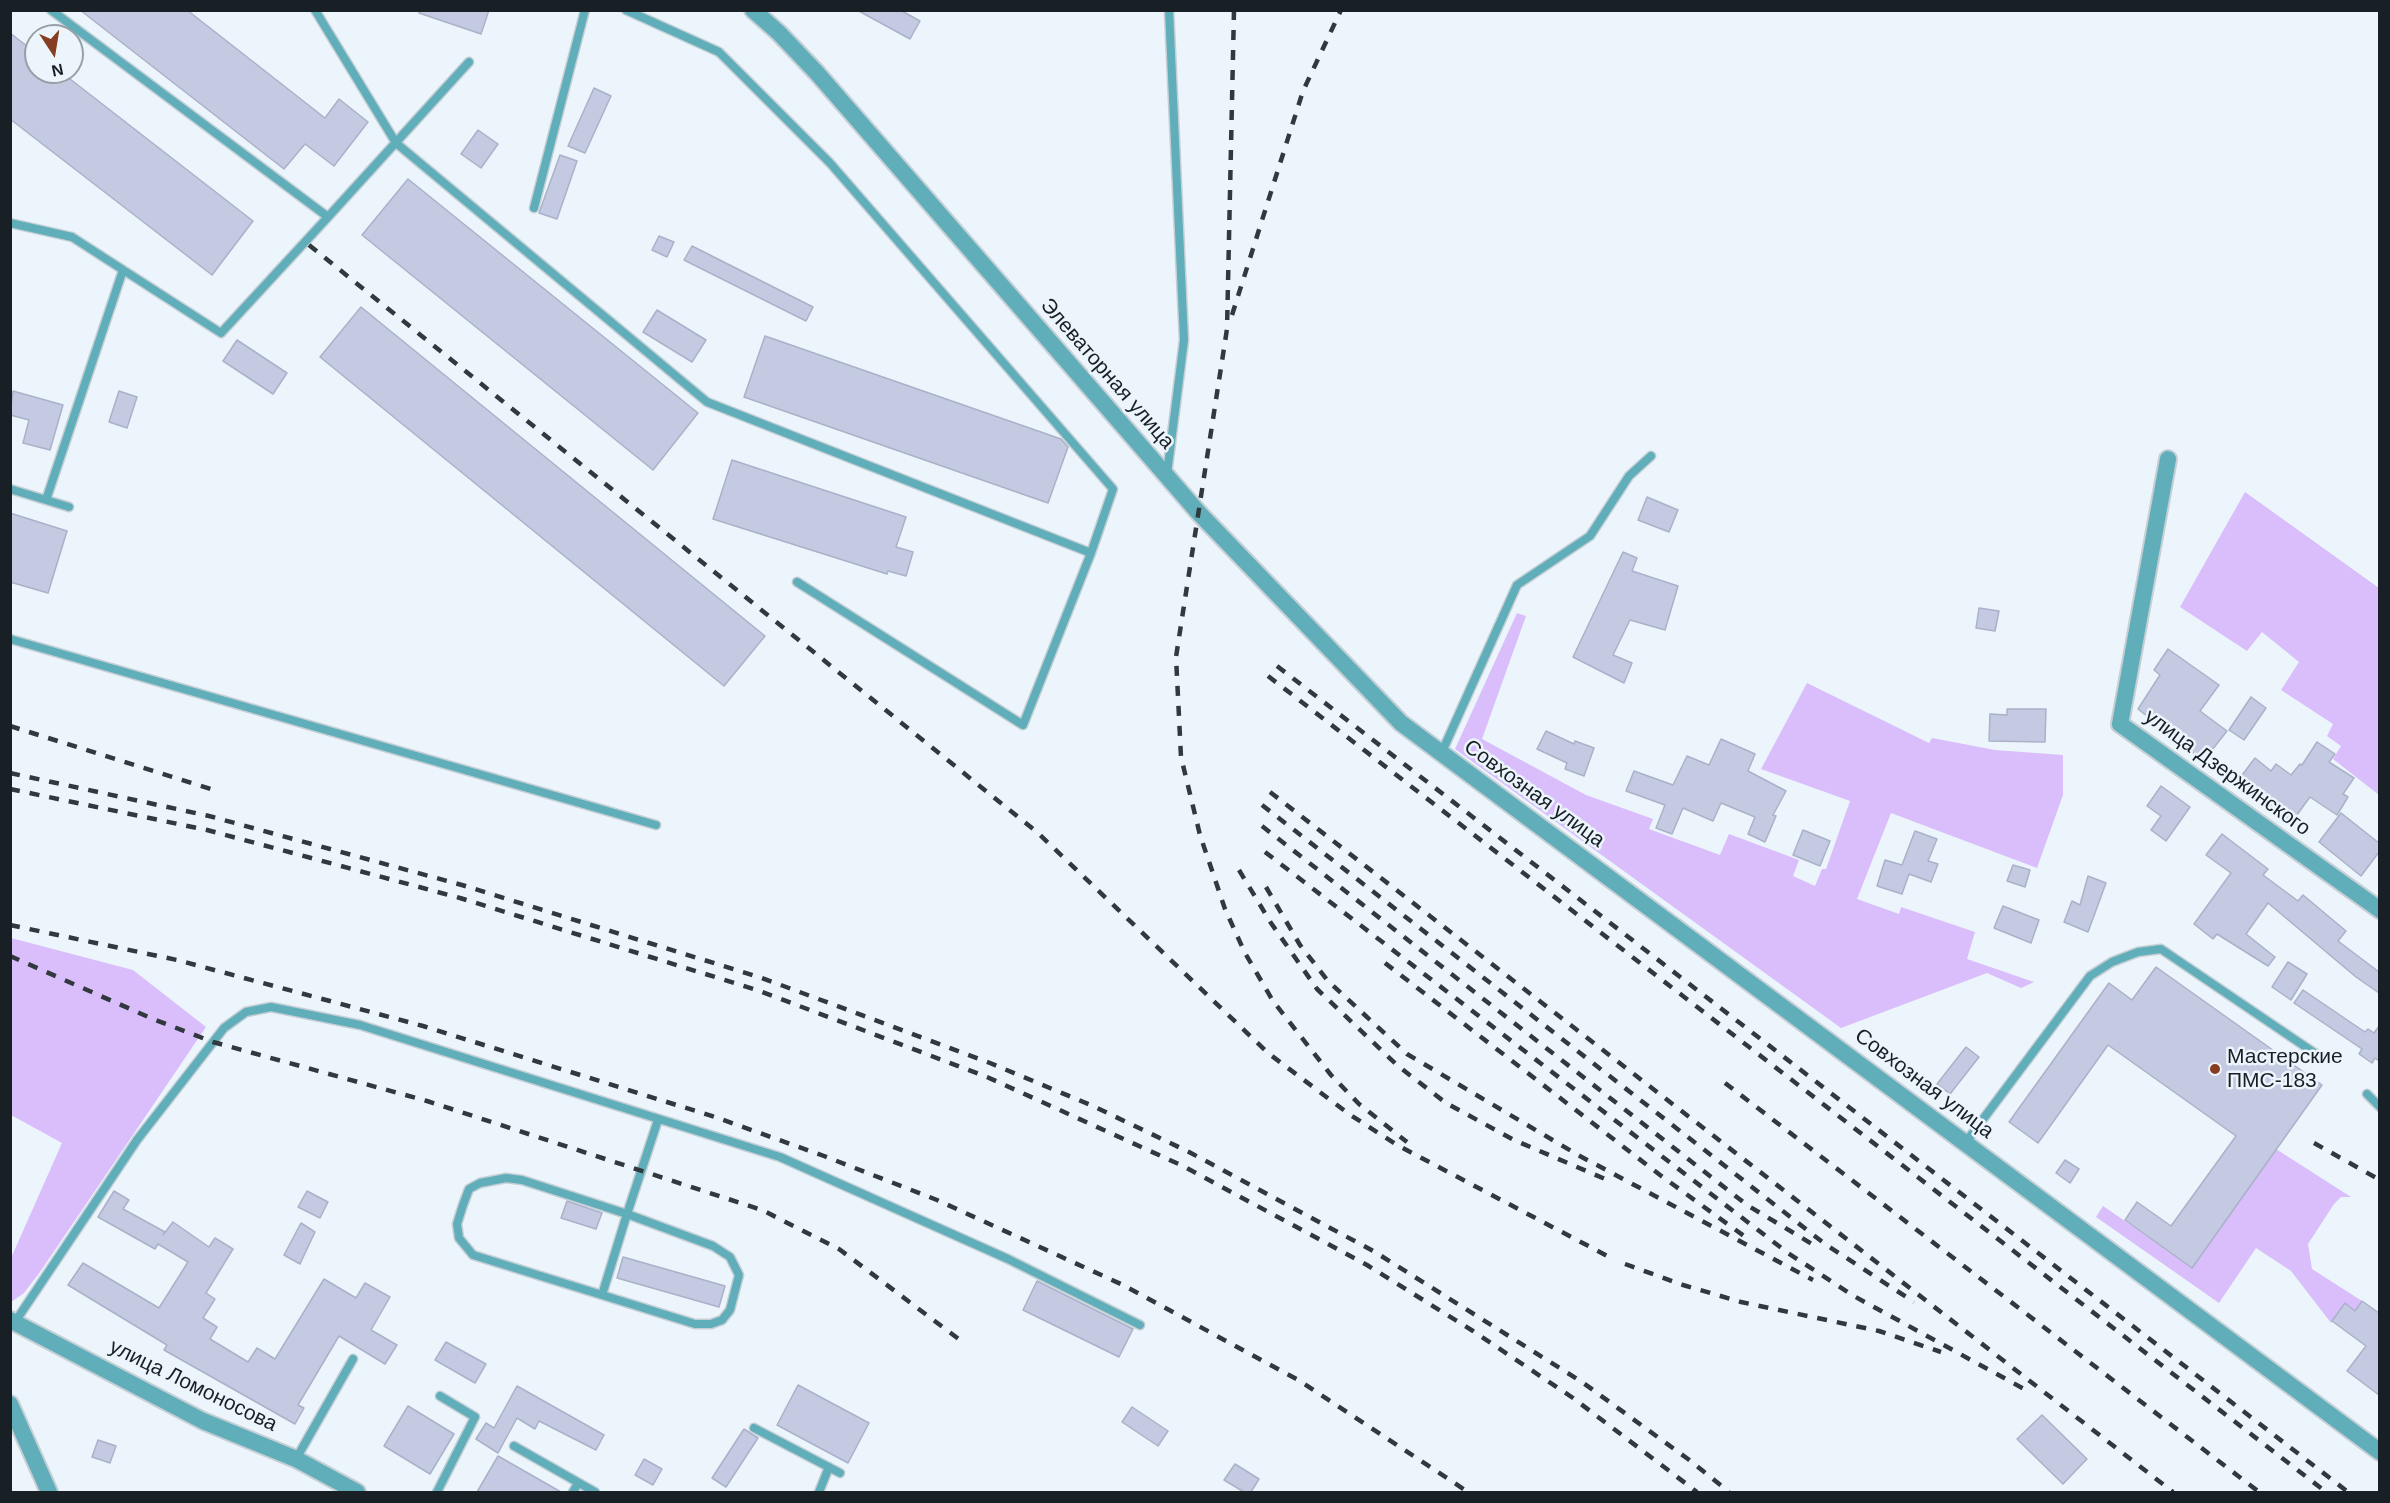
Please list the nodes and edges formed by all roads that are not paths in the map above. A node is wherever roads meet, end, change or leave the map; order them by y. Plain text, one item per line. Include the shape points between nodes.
1 (51, 10) edge
2 (315, 10) edge
3 (585, 10) edge
4 (626, 10) edge
5 (753, 10) edge
6 (1169, 10) edge
7 (469, 62) dead end
8 (396, 143) junction
9 (534, 208) dead end
10 (327, 217) junction
11 (10, 223) edge
12 (123, 270) junction
13 (1651, 456) dead end
14 (2169, 459) dead end
15 (1167, 477) junction
16 (10, 489) edge
17 (46, 500) junction
18 (69, 507) dead end
19 (1091, 553) junction
20 (797, 582) dead end
21 (10, 639) edge
22 (1441, 754) junction
23 (656, 825) dead end
24 (2379, 910) edge
25 (2322, 1058) dead end
26 (2367, 1094) dead end
27 (2379, 1107) edge
28 (658, 1120) junction
29 (1966, 1142) junction
30 (627, 1214) junction
31 (602, 1295) junction
32 (13, 1321) edge
33 (1140, 1325) dead end
34 (353, 1359) dead end
35 (440, 1396) dead end
36 (10, 1404) edge
37 (754, 1428) dead end
38 (514, 1446) dead end
39 (2379, 1452) edge
40 (296, 1459) junction
41 (829, 1467) junction
42 (840, 1473) dead end
43 (578, 1483) junction
44 (49, 1492) edge
45 (357, 1492) edge
46 (437, 1492) edge
47 (573, 1492) edge
48 (595, 1492) edge
49 (819, 1492) edge

1 - 10 lane
2 - 8 lane
3 - 9 lane
4 - 19 lane via 719,52 830,163 1113,489
5 - 15 street, Элеваторная улица via 817,73
6 - 15 lane via 1184,340
7 - 8 lane
8 - 10 lane
8 - 19 lane via 707,402
10 - 12 lane via 221,333
11 - 12 lane via 72,237
12 - 17 lane
13 - 22 lane via 1629,476 1590,536 1517,585
14 - 24 street, улица Дзержинского via 2120,724
15 - 22 street, Элеваторная улица via 1401,723
16 - 17 lane
17 - 18 lane
19 - 20 lane via 1023,725
21 - 23 lane
22 - 29 street, Совхозная улица
25 - 29 lane via 2162,949 2138,952 2090,976
26 - 27 lane
28 - 30 lane
28 - 32 lane via 360,1025 281,1008 255,1009 224,1028 137,1140
28 - 33 lane via 780,1157 1008,1259
29 - 39 street, Совхозная улица
30 - 31 lane
30 - 31 lane via 723,1250 736,1266 738,1285 730,1310 722,1320 711,1324 695,1324
30 - 31 lane via 506,1178 469,1189 457,1224 459,1238 473,1255
32 - 40 street, улица Ломоносова via 203,1421
34 - 40 lane
35 - 46 lane via 475,1417
36 - 44 street
37 - 41 lane
38 - 43 lane
40 - 45 street, улица Ломоносова
41 - 42 lane
41 - 49 lane
43 - 47 lane
43 - 48 lane

